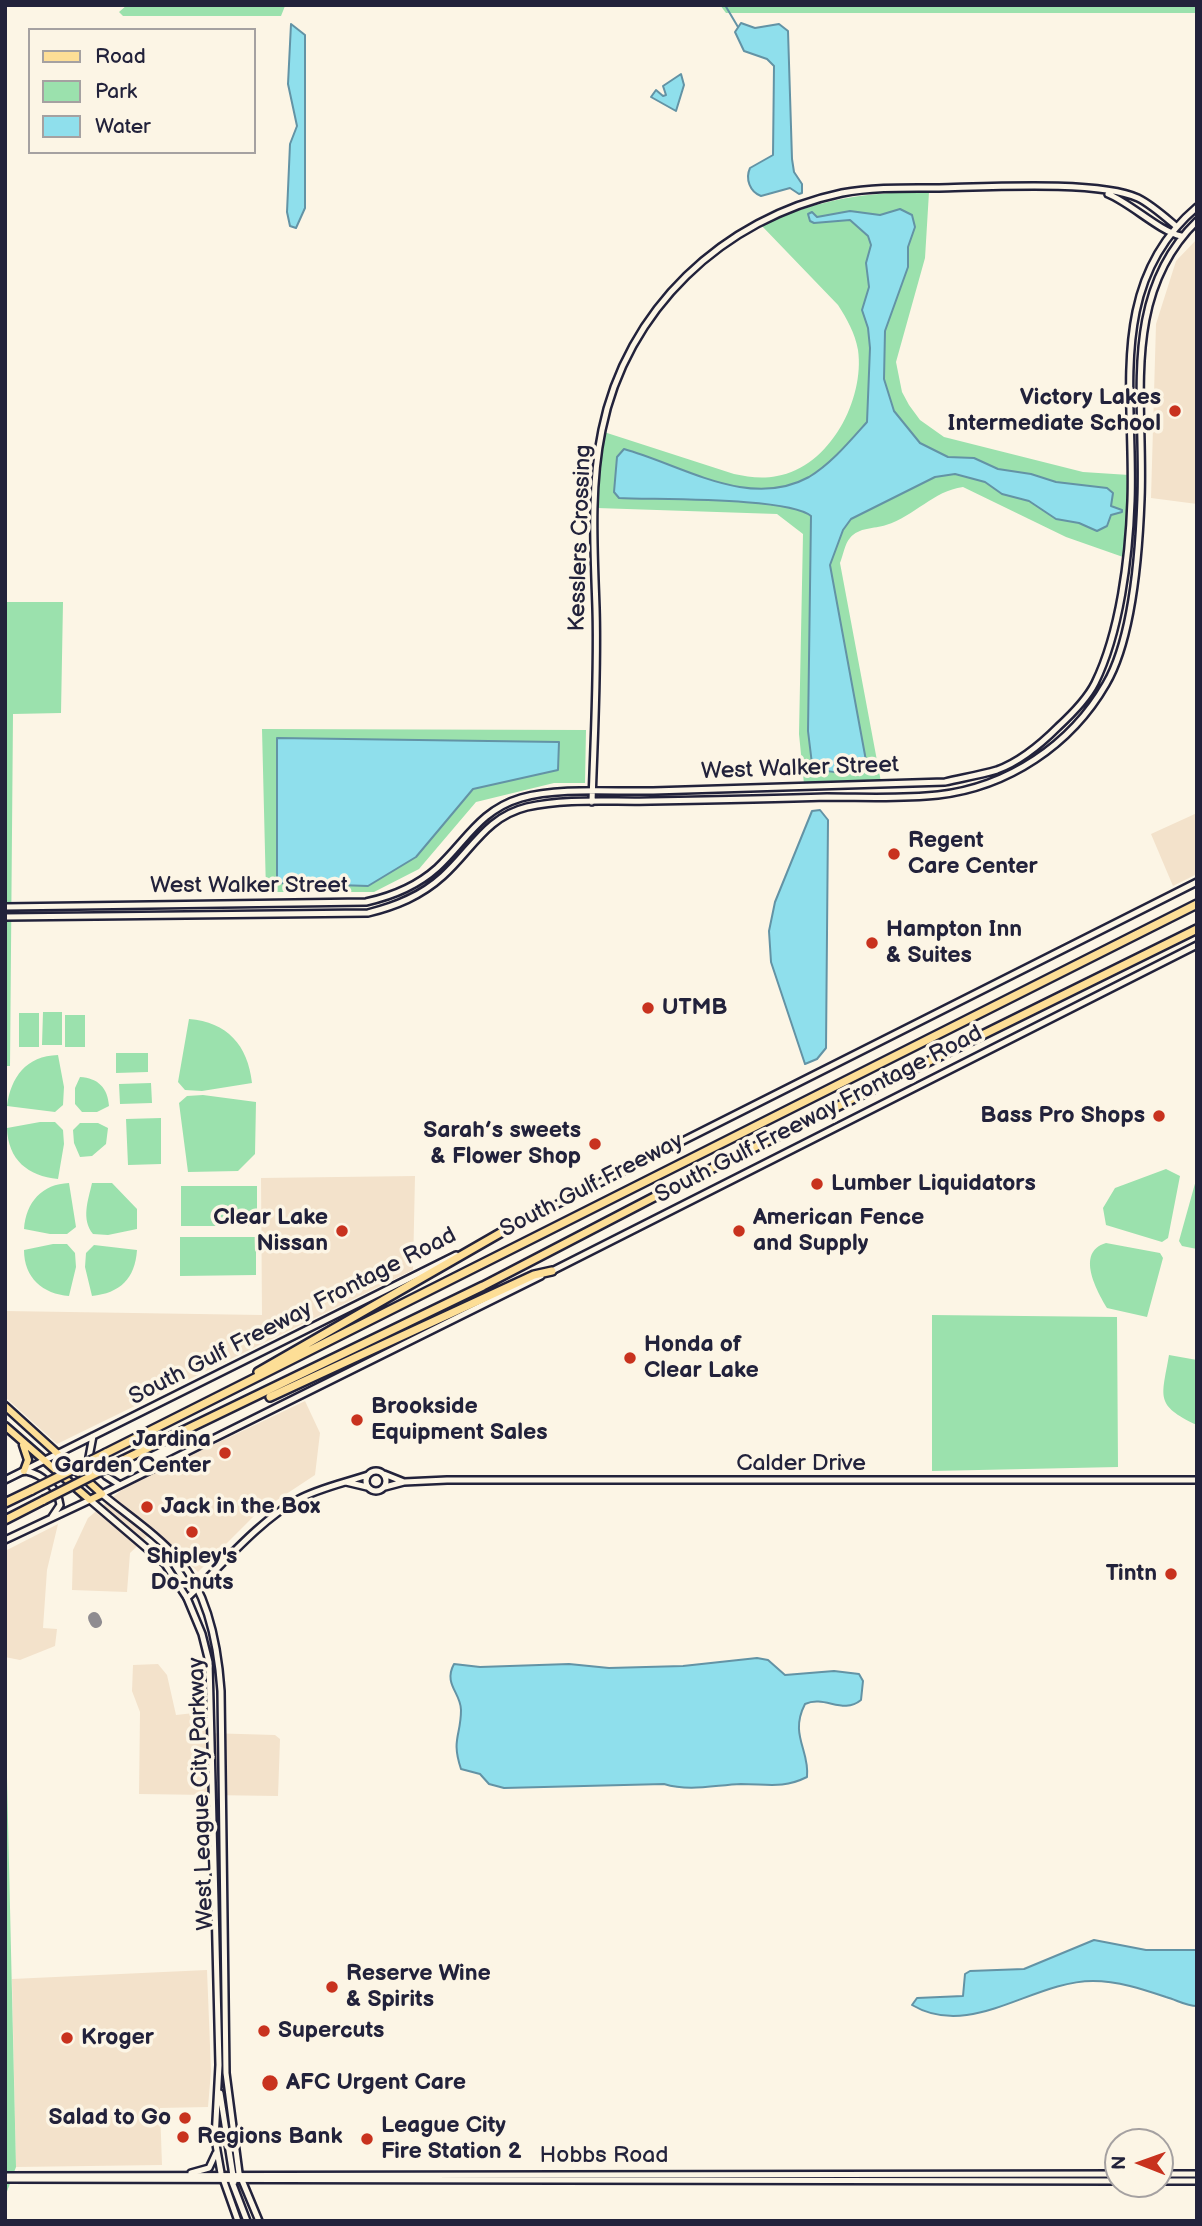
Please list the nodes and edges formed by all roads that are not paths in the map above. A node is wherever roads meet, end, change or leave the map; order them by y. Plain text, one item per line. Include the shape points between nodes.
1 (1102, 191) junction
2 (1197, 207) edge
3 (1197, 221) edge
4 (1177, 227) junction
5 (1170, 234) junction
6 (1181, 236) junction
7 (592, 792) junction
8 (592, 802) junction
9 (1197, 882) edge
10 (1197, 904) edge
11 (5, 906) edge
12 (5, 917) edge
13 (1197, 929) edge
14 (1197, 945) edge
15 (502, 1232) junction
16 (552, 1271) junction
17 (250, 1380) junction
18 (5, 1406) edge
19 (201, 1424) junction
20 (5, 1426) edge
21 (93, 1436) junction
22 (21, 1440) junction
23 (58, 1454) junction
24 (45, 1461) junction
25 (24, 1471) junction
26 (384, 1474) junction
27 (369, 1475) junction
28 (5, 1480) edge
29 (1197, 1480) edge
30 (346, 1482) junction
31 (404, 1482) junction
32 (120, 1485) junction
33 (385, 1487) junction
34 (368, 1488) junction
35 (102, 1494) junction
36 (90, 1500) junction
37 (5, 1503) edge
38 (5, 1520) edge
39 (50, 1520) junction
40 (5, 1540) edge
41 (198, 1588) junction
42 (187, 1598) junction
43 (214, 1901) junction
44 (222, 1901) junction
45 (216, 1978) junction
46 (225, 1980) junction
47 (219, 2065) junction
48 (217, 2150) junction
49 (227, 2173) junction
50 (239, 2173) junction
51 (191, 2174) junction
52 (1104, 2174) edge
53 (1174, 2174) edge
54 (1197, 2174) edge
55 (5, 2178) edge
56 (1104, 2181) edge
57 (1174, 2181) edge
58 (1197, 2181) edge
59 (224, 2182) junction
60 (233, 2182) junction
61 (242, 2182) junction
62 (238, 2221) edge
63 (247, 2221) edge
64 (259, 2221) edge

1 - 4 street, Kesslers Crossing via 1137,198
1 - 5 street, Kesslers Crossing via 1127,202
1 - 7 street, Kesslers Crossing via 895,188 840,194 760,222 686,273 657,308 618,375 602,427 593,556
2 - 4 street, West Walker Street
3 - 6 street, West Walker Street
4 - 5 street, West Walker Street
4 - 6 street
5 - 6 street, Kesslers Crossing
5 - 7 street, West Walker Street via 1152,262 1135,306 1131,501 1112,639 1094,685 1068,718 1039,745 999,769 945,782
6 - 8 street, West Walker Street via 1150,293 1143,324 1140,518 1121,648 1107,684 1051,749 1008,776 939,795
7 - 8 street, Kesslers Crossing
7 - 11 street, West Walker Street via 523,797 492,810 421,880 366,902
8 - 12 street, West Walker Street via 525,808 497,819 427,889 368,913
9 - 15 street, South Gulf Freeway Frontage Road
10 - 17 highway, South Gulf Freeway
13 - 19 highway, South Gulf Freeway
14 - 16 street, South Gulf Freeway Frontage Road
15 - 17 highway via 335,1330 266,1364
15 - 21 street, South Gulf Freeway Frontage Road
16 - 19 highway via 534,1275
16 - 32 street, South Gulf Freeway Frontage Road
17 - 37 highway, South Gulf Freeway, bridge
18 - 23 main road, West League City Parkway
19 - 38 highway, South Gulf Freeway, bridge
20 - 22 main road, West League City Parkway
21 - 23 street, South Gulf Freeway Frontage Road
21 - 32 street via 89,1457
22 - 24 main road, West League City Parkway
22 - 25 main road via 28,1460
23 - 24 street, South Gulf Freeway Frontage Road
23 - 35 main road, West League City Parkway
24 - 25 street, South Gulf Freeway Frontage Road
24 - 36 main road, West League City Parkway
25 - 28 street, South Gulf Freeway Frontage Road
25 - 39 street via 36,1473 60,1500
26 - 27 street via 374,1471
26 - 31 street, Calder Drive
26 - 33 street
27 - 30 street
27 - 34 street
29 - 31 street, Calder Drive
30 - 34 street
30 - 41 street via 288,1506
31 - 33 street, Calder Drive
32 - 35 street, South Gulf Freeway Frontage Road
33 - 34 street via 377,1492
35 - 36 main road, South Gulf Freeway Frontage Road
35 - 41 street, West League City Parkway via 178,1559
36 - 39 street, South Gulf Freeway Frontage Road
36 - 42 street, West League City Parkway via 164,1564
39 - 40 street, South Gulf Freeway Frontage Road
41 - 42 street
41 - 44 street, West League City Parkway via 219,1670
42 - 43 street, West League City Parkway via 202,1634 212,1695
43 - 44 street
43 - 45 street, West League City Parkway
44 - 46 street, West League City Parkway
45 - 46 street
45 - 47 street, West League City Parkway
46 - 50 street, West League City Parkway via 226,2073
47 - 48 street, West League City Parkway via 214,2122
47 - 49 street
48 - 49 street, West League City Parkway
48 - 51 street via 209,2168
49 - 50 street, Hobbs Road
49 - 51 street, Hobbs Road
49 - 59 street, West League City Parkway
49 - 60 street
50 - 52 street, Hobbs Road
50 - 61 street, West League City Parkway
51 - 55 street, Hobbs Road
53 - 54 street
55 - 59 street, Hobbs Road
56 - 61 street, Hobbs Road
57 - 58 street
59 - 60 street, Hobbs Road
59 - 62 street, West League City Parkway
60 - 61 street, Hobbs Road
60 - 63 street
61 - 64 street, West League City Parkway

